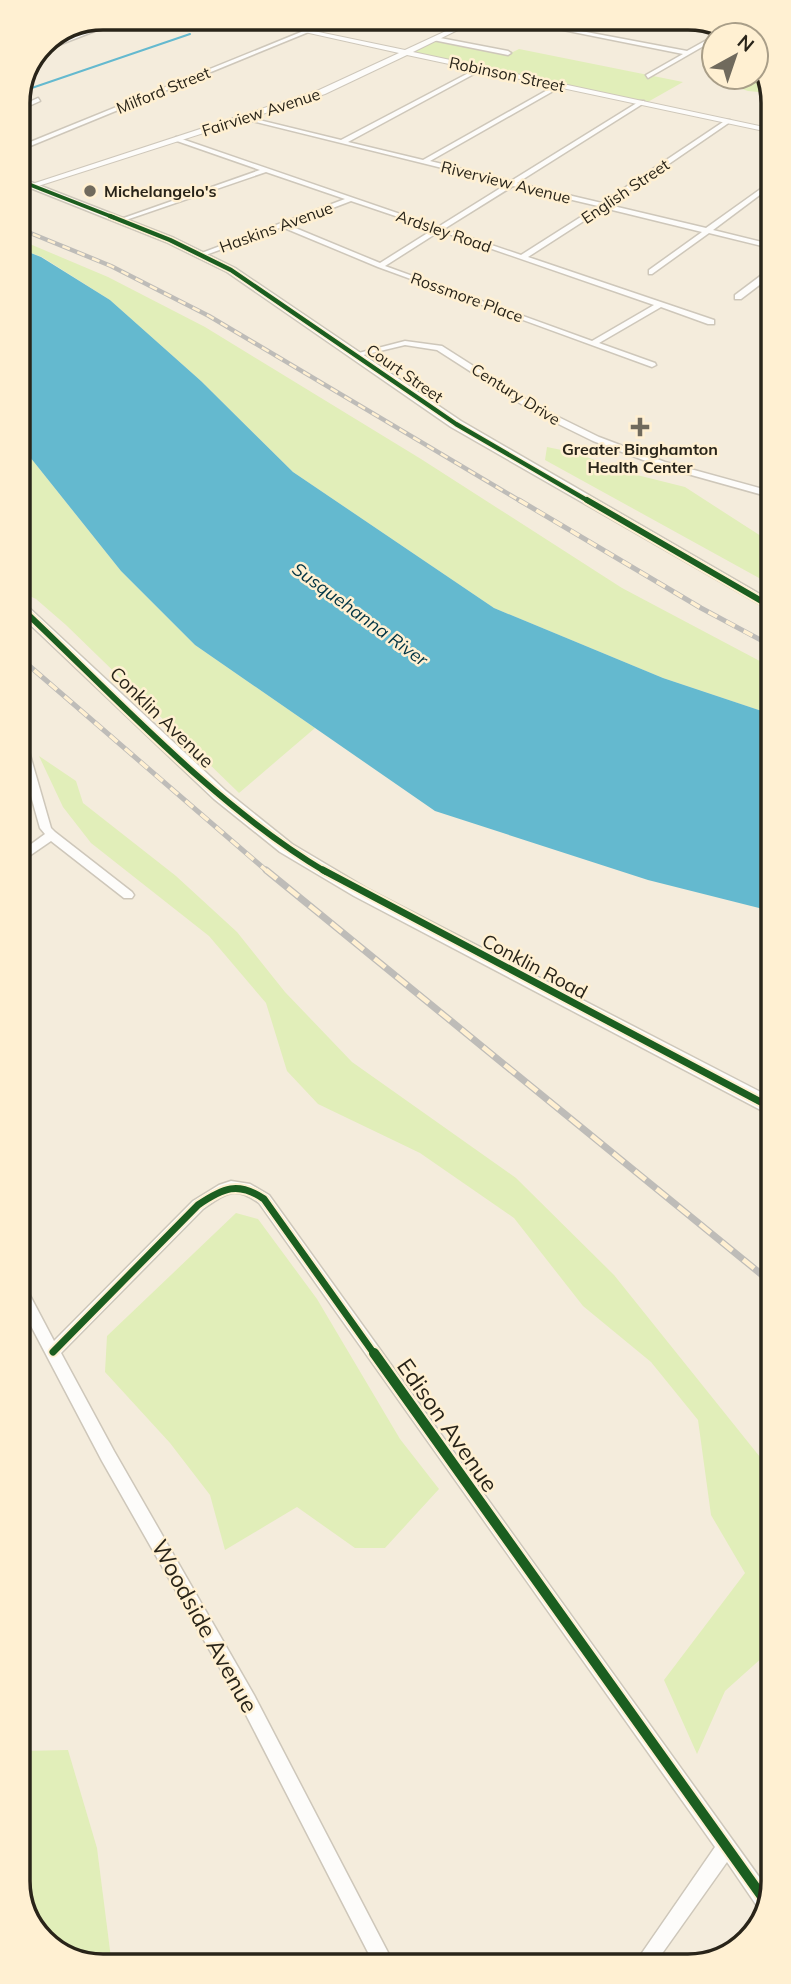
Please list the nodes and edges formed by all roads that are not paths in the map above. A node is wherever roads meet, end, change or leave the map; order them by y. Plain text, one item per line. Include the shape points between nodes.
1 (94, 30) edge
2 (304, 30) edge
3 (453, 30) edge
4 (568, 30) edge
5 (309, 31) junction
6 (435, 39) junction
7 (63, 42) edge
8 (700, 46) edge
9 (407, 52) junction
10 (508, 53) dead end
11 (688, 53) junction
12 (482, 68) junction
13 (648, 76) dead end
14 (560, 85) junction
15 (38, 100) dead end
16 (642, 102) junction
17 (30, 104) edge
18 (243, 118) junction
19 (729, 121) junction
20 (761, 128) edge
21 (176, 139) junction
22 (342, 142) junction
23 (30, 144) edge
24 (424, 162) junction
25 (265, 170) junction
26 (512, 183) junction
27 (30, 184) edge
28 (34, 186) junction
29 (761, 191) edge
30 (351, 199) junction
31 (603, 206) junction
32 (121, 220) junction
33 (283, 225) junction
34 (439, 229) junction
35 (708, 231) junction
36 (761, 244) edge
37 (201, 255) junction
38 (520, 258) junction
39 (380, 266) junction
40 (652, 272) dead end
41 (761, 280) edge
42 (738, 297) dead end
43 (660, 305) junction
44 (711, 322) dead end
45 (593, 343) junction
46 (358, 358) junction
47 (652, 365) dead end
48 (761, 492) edge
49 (761, 601) edge
50 (30, 616) edge
51 (30, 772) edge
52 (51, 835) junction
53 (286, 848) joint
54 (30, 851) edge
55 (128, 895) dead end
56 (761, 1102) edge
57 (30, 1308) edge
58 (54, 1352) junction
59 (727, 1846) junction
60 (760, 1894) edge
61 (379, 1954) edge
62 (650, 1954) edge

1 - 7 street
2 - 5 street, Robinson Street
3 - 6 street, Fairview Avenue
4 - 11 street
5 - 9 street, Robinson Street
5 - 23 street, Milford Street
6 - 9 street, Fairview Avenue
6 - 10 street
8 - 11 street
9 - 12 street, Robinson Street
9 - 18 street, Fairview Avenue via 322,92
11 - 13 street
12 - 14 street, Robinson Street
12 - 22 street
14 - 16 street, Robinson Street
14 - 24 street
15 - 17 street
16 - 19 street, Robinson Street
16 - 26 street
18 - 21 street, Fairview Avenue
18 - 22 street, Riverview Avenue
19 - 20 street, Robinson Street
19 - 31 street, English Street
21 - 25 street, Ardsley Road
21 - 28 street, Fairview Avenue
22 - 24 street, Riverview Avenue
24 - 26 street, Riverview Avenue
25 - 30 street, Ardsley Road
25 - 32 street
26 - 31 street, Riverview Avenue
26 - 34 street
27 - 28 main road, Court Street
28 - 32 main road, Court Street
29 - 35 street
30 - 33 street, Haskins Avenue
30 - 34 street, Ardsley Road
31 - 35 street, Riverview Avenue
31 - 38 street, English Street
32 - 37 main road, Court Street
33 - 37 street, Haskins Avenue
33 - 39 street, Rossmore Place
34 - 38 street, Ardsley Road
34 - 39 street
35 - 36 street, Riverview Avenue
35 - 40 street
37 - 46 main road, Court Street via 257,286
38 - 43 street, Ardsley Road
39 - 45 street, Rossmore Place
41 - 42 street
43 - 44 street, Ardsley Road
43 - 45 street
45 - 47 street, Rossmore Place
46 - 48 street, Century Drive via 423,345 444,350 535,409 603,443
46 - 49 main road, Court Street via 482,440
50 - 53 main road, Conklin Avenue via 220,795
51 - 52 street
52 - 54 street
52 - 55 street
53 - 56 main road, Conklin Road via 360,892
57 - 58 street, Woodside Avenue
58 - 59 street, Edison Avenue via 198,1205 220,1190 246,1186 271,1210
58 - 61 street, Woodside Avenue via 248,1701
59 - 60 street, Edison Avenue
59 - 62 street

